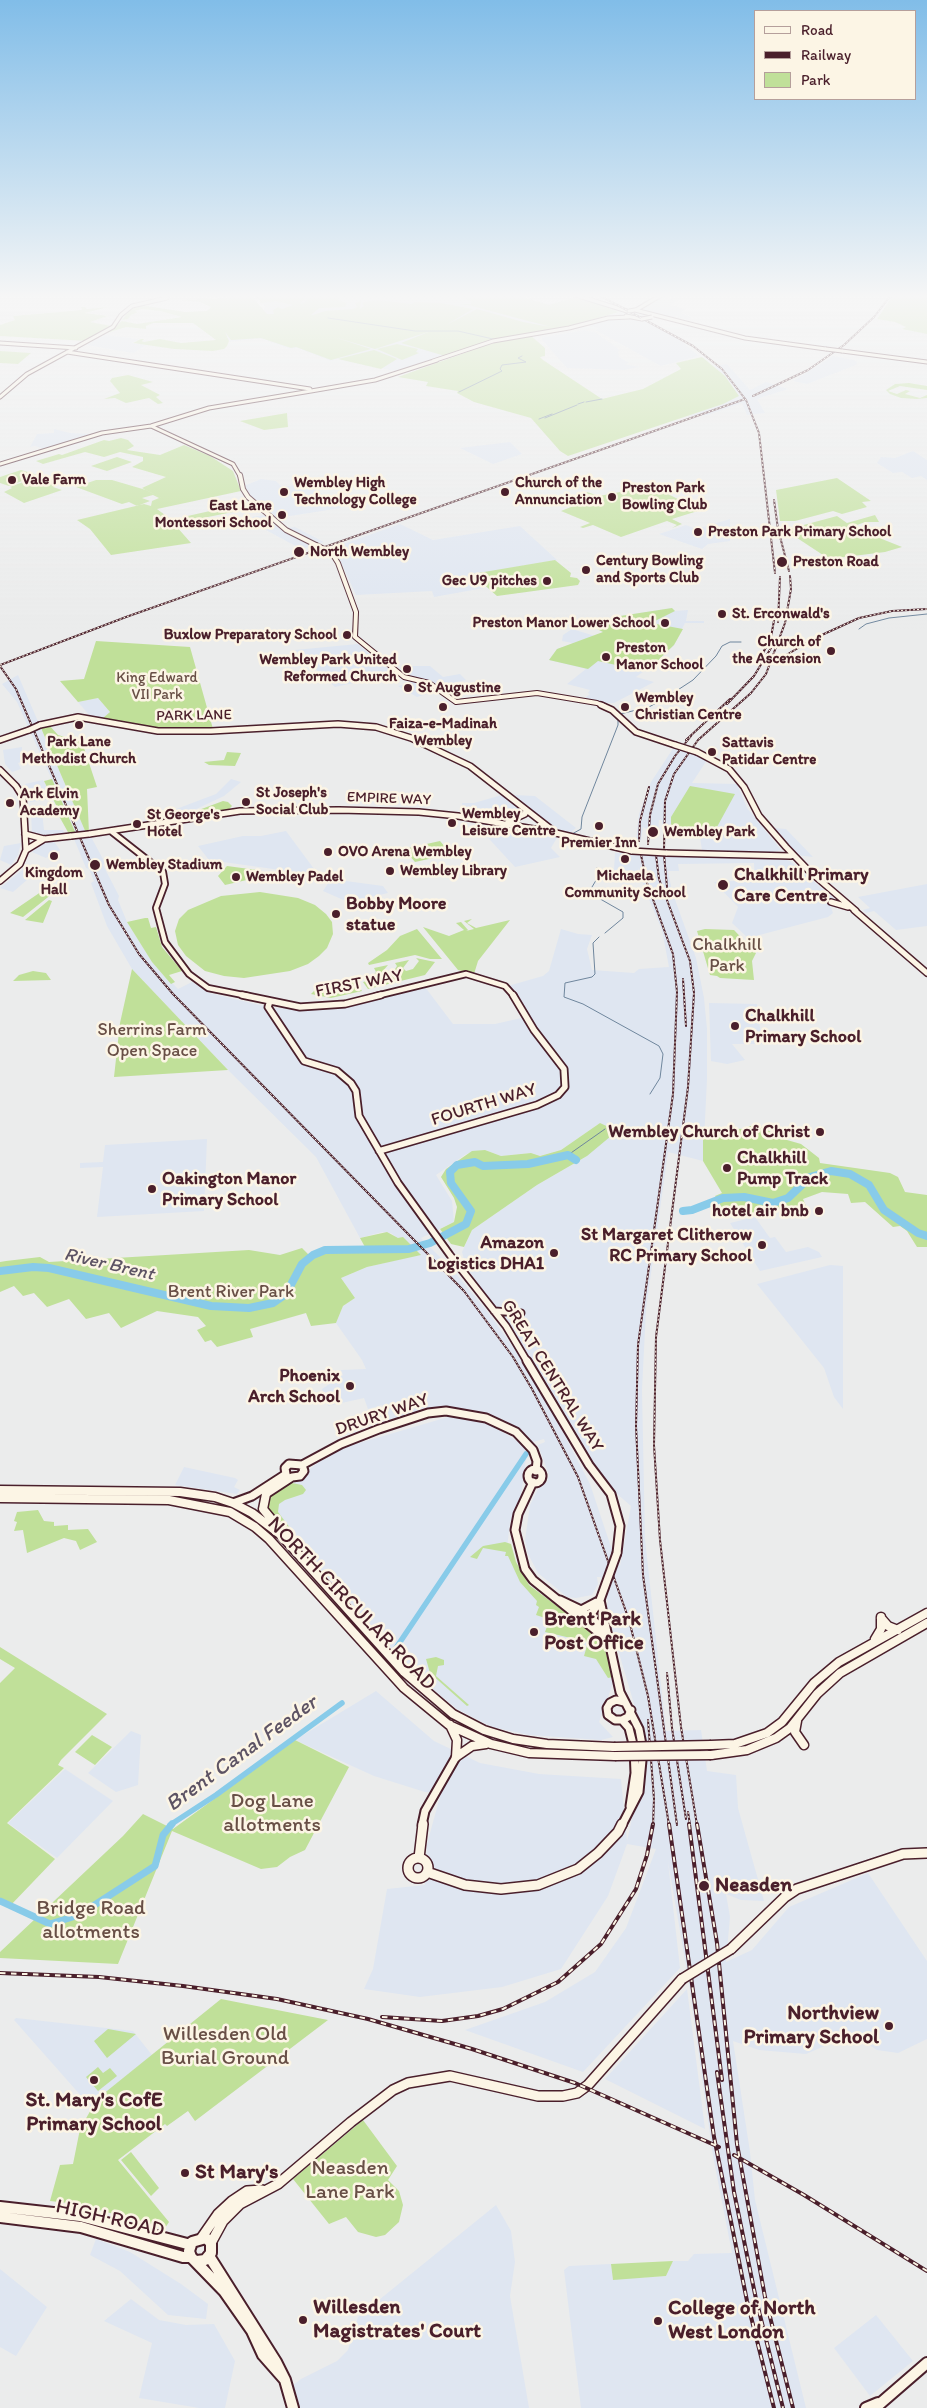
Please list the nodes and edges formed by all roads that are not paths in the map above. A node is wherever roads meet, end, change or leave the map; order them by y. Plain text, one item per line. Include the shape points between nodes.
1 (219, 406) edge
2 (162, 423) junction
3 (151, 426) junction
4 (141, 428) junction
5 (157, 429) junction
6 (0, 464) edge
7 (0, 740) edge
8 (0, 770) edge
9 (526, 810) junction
10 (522, 815) junction
11 (532, 815) junction
12 (516, 822) junction
13 (542, 824) junction
14 (535, 828) junction
15 (112, 832) junction
16 (556, 833) junction
17 (25, 834) junction
18 (44, 839) junction
19 (786, 848) junction
20 (26, 850) junction
21 (777, 856) junction
22 (791, 856) junction
23 (798, 864) junction
24 (807, 873) joint
25 (0, 881) edge
26 (831, 902) dead end
27 (848, 906) junction
28 (856, 911) junction
29 (927, 973) edge
30 (270, 1002) junction
31 (564, 1069) joint
32 (378, 1150) junction
33 (493, 1311) junction
34 (522, 1313) dead end
35 (302, 1466) junction
36 (289, 1475) junction
37 (0, 1490) edge
38 (266, 1494) joint
39 (0, 1498) edge
40 (233, 1502) junction
41 (289, 1543) junction
42 (560, 1600) junction
43 (600, 1600) junction
44 (582, 1610) junction
45 (927, 1613) edge
46 (586, 1617) junction
47 (927, 1623) edge
48 (898, 1630) junction
49 (609, 1638) junction
50 (870, 1643) junction
51 (619, 1688) junction
52 (612, 1702) junction
53 (624, 1702) junction
54 (631, 1710) junction
55 (622, 1720) junction
56 (797, 1720) junction
57 (449, 1725) junction
58 (491, 1744) junction
59 (804, 1745) dead end
60 (456, 1757) junction
61 (630, 1806) junction
62 (927, 1853) edge
63 (420, 1858) junction
64 (427, 1872) junction
65 (0, 2207) edge
66 (21, 2214) junction
67 (0, 2217) edge
68 (206, 2240) junction
69 (191, 2245) junction
70 (209, 2256) junction
71 (194, 2259) junction
72 (927, 2363) edge
73 (285, 2380) junction
74 (876, 2406) edge
75 (293, 2408) edge
76 (866, 2408) edge

1 - 2 main road
2 - 3 main road
2 - 5 main road
3 - 4 main road
3 - 5 main road
4 - 5 main road
4 - 6 main road via 100,433
5 - 19 main road, bridge via 233,464 248,497 286,530 333,555 356,612 355,637 399,673 429,684 456,702 545,693 597,703 619,715 636,732 697,752 735,775 752,806
7 - 9 main road, PARK LANE, bridge via 78,717 99,718 158,731 359,725 411,738 477,770
8 - 17 main road via 23,797
9 - 10 main road
9 - 11 main road, PARK LANE
10 - 11 main road
10 - 12 main road
11 - 13 main road, PARK LANE
12 - 14 main road, EMPIRE WAY
12 - 15 main road, EMPIRE WAY via 406,811 240,810
13 - 14 main road
13 - 16 main road, PARK LANE
14 - 16 main road, EMPIRE WAY
15 - 18 main road, EMPIRE WAY, bridge
15 - 30 main road, FIRST WAY via 164,874 165,884 156,908 157,918 167,946 189,974 213,990
16 - 21 main road, bridge via 632,852
17 - 18 main road
17 - 20 main road
18 - 20 main road
19 - 21 main road
19 - 22 main road
19 - 28 main road
20 - 25 main road via 20,864
21 - 22 main road
21 - 23 main road
22 - 23 main road
23 - 24 main road
24 - 27 main road
26 - 27 main road
27 - 28 main road
28 - 29 main road
30 - 31 main road, FIRST WAY via 332,1007 466,974 505,986
30 - 32 main road, GREAT CENTRAL WAY via 268,1007 306,1063 345,1075 356,1091 359,1116
31 - 32 main road, FOURTH WAY via 565,1088 548,1100
32 - 33 main road, GREAT CENTRAL WAY via 432,1230
33 - 34 main road
33 - 43 main road, GREAT CENTRAL WAY, bridge via 520,1348 589,1465 611,1494 620,1526 617,1553
35 - 36 main road via 303,1473
35 - 36 main road via 289,1464 285,1468
35 - 42 main road, DRURY WAY via 341,1444 428,1413 446,1411 486,1418 516,1432 533,1450 537,1461 536,1470 527,1476 533,1482 518,1514 515,1530 521,1560 529,1575
36 - 38 main road
36 - 40 main road via 252,1496
37 - 40 main road, NORTH CIRCULAR ROAD via 180,1492
38 - 41 main road via 263,1509 285,1533
39 - 57 main road, NORTH CIRCULAR ROAD via 169,1500 219,1508 241,1518 279,1549 404,1688
40 - 41 main road, NORTH CIRCULAR ROAD via 261,1519
41 - 50 main road, NORTH CIRCULAR ROAD, bridge via 425,1692 453,1714 484,1730 514,1739 556,1745 614,1747 736,1744 767,1733 788,1716 805,1693 831,1668
42 - 44 main road
42 - 46 main road, DRURY WAY via 566,1608
43 - 44 main road
43 - 46 main road, GREAT CENTRAL WAY
43 - 49 main road
44 - 46 main road
45 - 48 main road, NORTH CIRCULAR ROAD
46 - 49 main road
47 - 56 main road, NORTH CIRCULAR ROAD via 840,1673
48 - 50 main road, NORTH CIRCULAR ROAD
48 - 50 main road via 888,1626 881,1617 878,1636
49 - 51 main road
51 - 52 main road
51 - 53 main road
52 - 53 main road
52 - 55 main road via 607,1708 608,1715
53 - 54 main road
54 - 55 main road
54 - 61 main road via 639,1729 643,1768 639,1792 635,1803
55 - 61 main road via 629,1728 634,1748 635,1773 628,1801
56 - 58 main road, NORTH CIRCULAR ROAD, bridge via 782,1734 762,1745 711,1755 615,1756 529,1752
56 - 59 main road via 795,1732
57 - 58 main road, NORTH CIRCULAR ROAD
57 - 60 main road via 457,1740
58 - 60 main road via 472,1746
60 - 63 main road via 426,1811 419,1844
61 - 64 main road via 618,1832 598,1854 555,1880 501,1889 465,1885
62 - 68 main road, bridge via 903,1854 851,1873 826,1878 785,1897 731,1949 682,1980 588,2085 577,2093 538,2096 450,2076 418,2079 393,2090 278,2184 230,2212
63 - 64 main road via 426,1862
63 - 64 main road via 410,1861 408,1872 415,1877
65 - 66 main road
66 - 67 main road
66 - 69 main road, HIGH ROAD via 80,2216
66 - 71 main road, HIGH ROAD via 81,2227
68 - 69 main road via 197,2238
68 - 70 main road via 212,2250
69 - 71 main road
70 - 71 main road via 205,2260
70 - 73 main road via 263,2339
71 - 73 main road via 224,2291 252,2331 263,2355
72 - 74 main road
73 - 75 main road
74 - 76 main road

